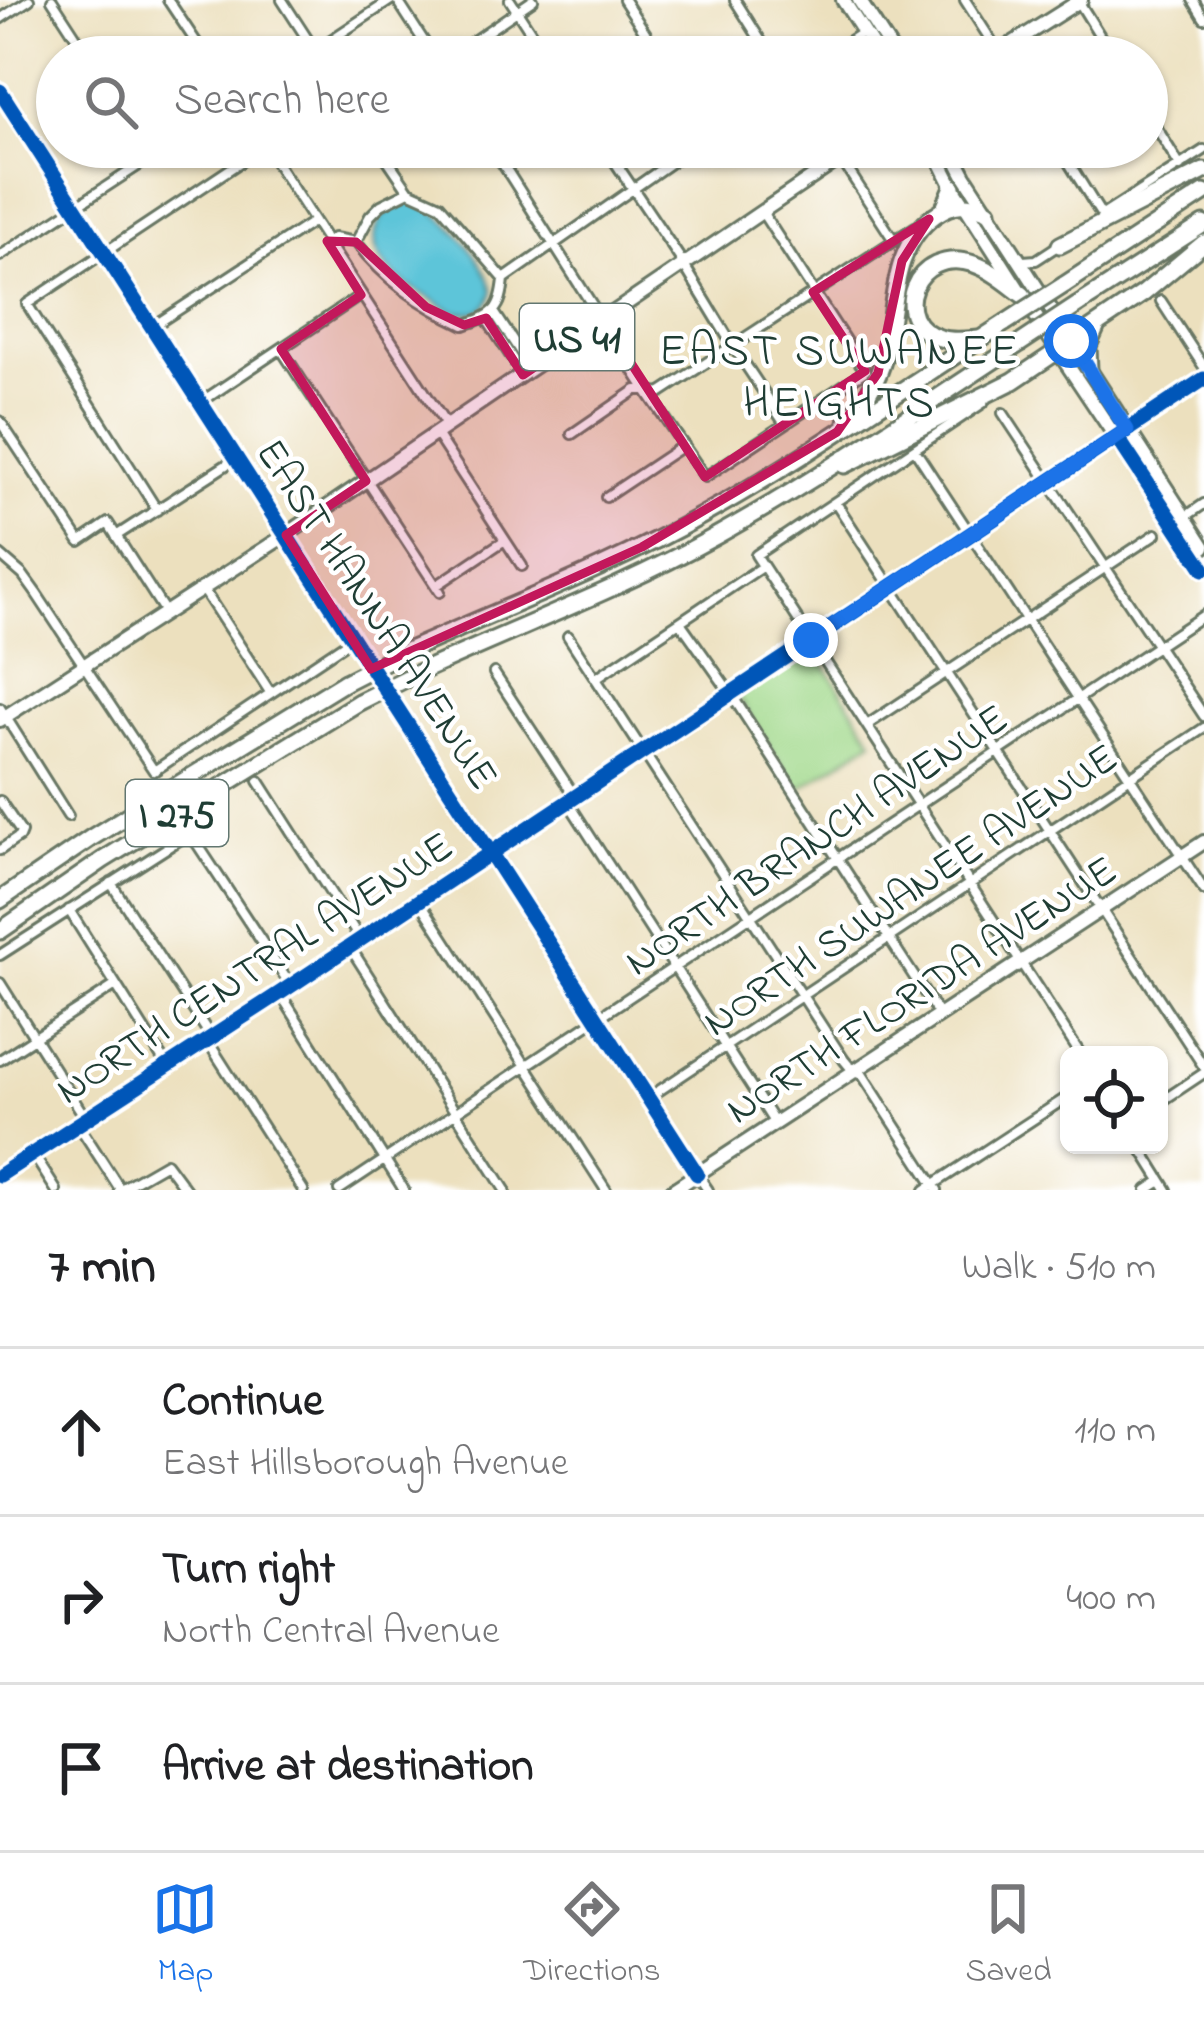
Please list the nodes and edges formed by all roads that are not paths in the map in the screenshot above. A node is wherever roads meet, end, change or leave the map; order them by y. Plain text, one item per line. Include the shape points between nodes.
1 (29, 0) edge
2 (52, 0) edge
3 (169, 0) edge
4 (282, 0) edge
5 (394, 0) edge
6 (510, 0) edge
7 (532, 0) edge
8 (624, 0) edge
9 (735, 0) edge
10 (843, 0) edge
11 (859, 0) edge
12 (965, 0) edge
13 (1079, 0) edge
14 (1193, 0) edge
15 (517, 10) junction
16 (1204, 18) edge
17 (0, 19) edge
18 (863, 32) junction
19 (75, 36) edge
20 (192, 36) edge
21 (305, 36) edge
22 (343, 36) edge
23 (419, 36) edge
24 (480, 36) edge
25 (534, 36) edge
26 (647, 36) edge
27 (758, 36) edge
28 (857, 36) edge
29 (866, 36) edge
30 (882, 36) edge
31 (986, 36) edge
32 (1025, 36) edge
33 (1100, 36) edge
34 (0, 91) edge
35 (1168, 146) edge
36 (36, 147) edge
37 (1204, 150) edge
38 (1180, 166) junction
39 (49, 168) edge
40 (129, 168) edge
41 (232, 168) edge
42 (279, 168) edge
43 (393, 168) edge
44 (505, 168) edge
45 (618, 168) edge
46 (663, 168) edge
47 (828, 168) edge
48 (847, 168) edge
49 (944, 168) edge
50 (960, 168) edge
51 (1072, 168) edge
52 (1204, 171) edge
53 (953, 187) junction
54 (632, 190) junction
55 (409, 191) junction
56 (1204, 193) edge
57 (964, 203) junction
58 (75, 208) junction
59 (988, 211) junction
60 (762, 212) junction
61 (936, 214) junction
62 (1102, 216) junction
63 (314, 221) junction
64 (1204, 224) edge
65 (893, 239) junction
66 (327, 241) junction
67 (356, 242) junction
68 (554, 244) junction
69 (1204, 244) edge
70 (1060, 245) junction
71 (103, 251) junction
72 (0, 256) edge
73 (1019, 259) junction
74 (683, 266) junction
75 (504, 279) junction
76 (813, 292) junction
77 (361, 295) junction
78 (1023, 295) junction
79 (1161, 301) dead end
80 (490, 315) junction
81 (603, 320) junction
82 (1100, 322) junction
83 (152, 327) junction
84 (981, 338) junction
85 (733, 346) junction
86 (1065, 346) junction
87 (281, 349) junction
88 (1204, 367) edge
89 (1089, 370) junction
90 (527, 372) junction
91 (1204, 379) edge
92 (1013, 381) junction
93 (646, 389) junction
94 (201, 402) junction
95 (1003, 413) dead end
96 (0, 421) edge
97 (784, 424) junction
98 (441, 430) junction
99 (837, 432) junction
100 (572, 434) dead end
101 (1122, 434) junction
102 (684, 445) junction
103 (915, 450) junction
104 (237, 458) junction
105 (809, 480) junction
106 (366, 481) junction
107 (1050, 481) junction
108 (606, 497) dead end
109 (836, 503) junction
110 (1204, 504) edge
111 (157, 510) junction
112 (1185, 517) junction
113 (971, 533) junction
114 (1156, 534) dead end
115 (286, 535) junction
116 (116, 536) junction
117 (505, 540) junction
118 (1204, 547) edge
119 (0, 555) edge
120 (522, 566) dead end
121 (763, 566) junction
122 (1106, 566) junction
123 (1204, 569) edge
124 (892, 587) junction
125 (203, 590) junction
126 (166, 613) junction
127 (1204, 616) edge
128 (1026, 619) junction
129 (680, 622) junction
130 (568, 636) dead end
131 (352, 639) junction
132 (811, 640) junction
133 (1158, 646) junction
134 (84, 666) junction
135 (947, 672) junction
136 (494, 673) dead end
137 (596, 679) junction
138 (269, 692) junction
139 (731, 694) junction
140 (1078, 698) junction
141 (2, 715) edge
142 (1204, 716) edge
143 (866, 725) junction
144 (1204, 728) edge
145 (998, 750) junction
146 (644, 752) junction
147 (1130, 777) junction
148 (259, 781) dead end
149 (571, 799) junction
150 (0, 801) edge
151 (918, 804) junction
152 (68, 816) dead end
153 (1051, 830) junction
154 (1204, 842) edge
155 (0, 850) edge
156 (490, 853) junction
157 (1181, 855) junction
158 (837, 857) junction
159 (111, 883) junction
160 (969, 883) junction
161 (1204, 890) edge
162 (0, 900) edge
163 (418, 900) junction
164 (1102, 908) junction
165 (68, 909) junction
166 (750, 916) junction
167 (0, 931) edge
168 (888, 937) junction
169 (360, 939) junction
170 (350, 947) junction
171 (0, 955) edge
172 (1020, 961) junction
173 (673, 968) junction
174 (0, 983) edge
175 (116, 985) junction
176 (291, 986) junction
177 (280, 993) junction
178 (801, 995) junction
179 (939, 1015) junction
180 (597, 1019) junction
181 (34, 1038) junction
182 (209, 1039) junction
183 (1075, 1046) edge
184 (724, 1047) junction
185 (0, 1060) edge
186 (167, 1066) junction
187 (527, 1067) junction
188 (856, 1070) junction
189 (1204, 1070) edge
190 (1168, 1096) edge
191 (648, 1098) junction
192 (1060, 1102) edge
193 (456, 1114) junction
194 (82, 1121) junction
195 (775, 1124) junction
196 (33, 1154) junction
197 (1145, 1154) edge
198 (385, 1160) junction
199 (698, 1174) junction
200 (0, 1175) edge
201 (1161, 1180) junction
202 (932, 1188) edge
203 (56, 1190) edge
204 (120, 1190) edge
205 (186, 1190) edge
206 (303, 1190) edge
207 (339, 1190) edge
208 (404, 1190) edge
209 (505, 1190) edge
210 (606, 1190) edge
211 (673, 1190) edge
212 (708, 1190) edge
213 (1147, 1190) edge
214 (1167, 1190) edge

1 - 17 street
2 - 19 street
3 - 20 street
4 - 21 street
5 - 22 street
5 - 23 street
6 - 15 street
7 - 15 street
8 - 26 street
9 - 27 street
10 - 18 main road
11 - 30 main road
12 - 31 street
13 - 32 main road
13 - 33 street
14 - 16 street
15 - 24 street
15 - 25 street
18 - 28 street
18 - 29 main road
34 - 36 street, EAST HANNA AVENUE
35 - 38 street
37 - 38 street
38 - 62 street
39 - 58 street, EAST HANNA AVENUE
40 - 58 street
41 - 71 street
42 - 63 street
43 - 55 street
44 - 68 street
45 - 54 street
46 - 54 street
47 - 60 main road, US 41
48 - 65 street
49 - 53 main road
50 - 59 main road
51 - 62 street
52 - 70 highway
53 - 57 main road
53 - 61 highway
54 - 68 street
54 - 74 street
55 - 67 street via 381,205
55 - 75 street via 440,206
56 - 84 highway, I 275, bridge
57 - 59 highway
57 - 61 highway
57 - 78 main road
58 - 71 street, EAST HANNA AVENUE
58 - 72 street
59 - 73 main road
60 - 74 main road, US 41
60 - 76 street
61 - 65 street
61 - 99 highway via 898,273 878,373
62 - 70 street
63 - 66 street
63 - 83 street
64 - 105 highway, I 275, bridge
65 - 76 street
66 - 67 street
66 - 77 street
67 - 80 street via 426,308 464,325
68 - 75 street
68 - 81 street
69 - 82 highway
70 - 73 street via 1033,261
71 - 83 street, EAST HANNA AVENUE
71 - 111 street via 27,304
73 - 86 main road
74 - 81 main road, US 41
74 - 85 street
75 - 80 street
76 - 85 street
76 - 97 street via 865,371
77 - 87 street
77 - 98 street
78 - 84 highway via 969,262 946,260 924,272 911,302 922,327 941,339
78 - 86 main road
79 - 88 street
80 - 90 street
81 - 90 main road, US 41
81 - 93 street
82 - 86 highway
82 - 89 highway via 1088,343
83 - 94 street, EAST HANNA AVENUE
84 - 99 highway, I 275
85 - 93 street via 659,393
85 - 97 street
86 - 89 main road
86 - 92 highway
86 - 101 main road
87 - 94 street
87 - 106 street
89 - 101 main road
90 - 98 main road, US 41
91 - 101 street, NORTH CENTRAL AVENUE
92 - 103 street
92 - 105 highway
93 - 100 street
93 - 102 street
94 - 104 street, EAST HANNA AVENUE
95 - 107 street
96 - 116 street via 80,542 108,523
97 - 102 street via 705,477
98 - 106 main road, US 41
98 - 117 street
99 - 162 highway, I 275, bridge via 642,547 345,682
101 - 107 street, NORTH CENTRAL AVENUE
101 - 112 main road
101 - 123 main road
102 - 108 street
103 - 109 street
103 - 113 street
104 - 111 street
104 - 115 street, EAST HANNA AVENUE
105 - 167 highway, I 275, bridge via 656,568 359,702
106 - 115 main road, US 41
106 - 117 street via 438,589
107 - 113 street, NORTH CENTRAL AVENUE
107 - 122 street
109 - 121 street via 756,555
109 - 124 street
110 - 112 street
111 - 116 street
112 - 118 main road
113 - 124 street, NORTH CENTRAL AVENUE
113 - 128 street
114 - 122 street
115 - 125 main road, US 41
115 - 131 street, EAST HANNA AVENUE
116 - 126 street
117 - 120 street
119 - 134 street via 37,593
121 - 129 street
121 - 132 street
122 - 128 street
122 - 133 street
124 - 132 street, NORTH CENTRAL AVENUE
124 - 135 street
125 - 126 main road, US 41
125 - 138 street
126 - 134 main road, US 41
127 - 133 street, NORTH BRANCH AVENUE
128 - 135 street
128 - 140 street
129 - 137 street
129 - 139 street
130 - 137 street
131 - 138 street
131 - 156 street, EAST HANNA AVENUE
132 - 139 street, NORTH CENTRAL AVENUE
132 - 143 street
133 - 140 street, NORTH BRANCH AVENUE
133 - 142 street
134 - 138 street via 154,770
134 - 141 main road, US 41
135 - 143 street
135 - 145 street
136 - 149 street
137 - 146 street
139 - 146 street, NORTH CENTRAL AVENUE
139 - 158 street
140 - 145 street, NORTH BRANCH AVENUE
140 - 147 street
141 - 152 street
143 - 151 street
144 - 147 street, NORTH SUWANEE AVENUE
145 - 151 street, NORTH BRANCH AVENUE
145 - 153 street
146 - 149 street, NORTH CENTRAL AVENUE
146 - 166 street
147 - 153 street, NORTH SUWANEE AVENUE
147 - 157 street
148 - 169 street
149 - 156 street, NORTH CENTRAL AVENUE
149 - 173 street
150 - 155 street via 21,832
151 - 158 street, NORTH BRANCH AVENUE
151 - 160 street
153 - 160 street, NORTH SUWANEE AVENUE
153 - 164 street
154 - 157 main road, NORTH FLORIDA AVENUE
156 - 163 street, NORTH CENTRAL AVENUE
156 - 180 street, EAST HANNA AVENUE
157 - 161 street
157 - 164 main road, NORTH FLORIDA AVENUE
158 - 166 street, NORTH BRANCH AVENUE
158 - 168 street
159 - 165 street
159 - 176 street via 190,833
159 - 182 street
160 - 168 street, NORTH SUWANEE AVENUE
160 - 172 street
163 - 169 street, NORTH CENTRAL AVENUE
163 - 187 street
164 - 172 main road, NORTH FLORIDA AVENUE
164 - 189 street
165 - 171 street
165 - 175 street
166 - 173 street, NORTH BRANCH AVENUE
166 - 178 street
168 - 178 street, NORTH SUWANEE AVENUE
168 - 179 street
169 - 170 street, NORTH CENTRAL AVENUE
170 - 176 street, NORTH CENTRAL AVENUE
170 - 193 street
172 - 179 main road, NORTH FLORIDA AVENUE
172 - 183 street
173 - 180 street, NORTH BRANCH AVENUE
173 - 184 street
174 - 181 street
175 - 181 street
175 - 186 street
176 - 177 street, NORTH CENTRAL AVENUE
177 - 182 street, NORTH CENTRAL AVENUE
177 - 198 street
178 - 184 street, NORTH SUWANEE AVENUE
178 - 188 street
179 - 188 main road, NORTH FLORIDA AVENUE
180 - 187 street, NORTH BRANCH AVENUE
180 - 191 street, EAST HANNA AVENUE
181 - 185 street
181 - 194 street
182 - 186 street, NORTH CENTRAL AVENUE
182 - 206 street
184 - 191 street, NORTH SUWANEE AVENUE
184 - 195 street
186 - 194 street, NORTH CENTRAL AVENUE
187 - 193 street, NORTH BRANCH AVENUE
187 - 210 street
188 - 195 main road, NORTH FLORIDA AVENUE
188 - 202 street
189 - 190 street
191 - 199 street, EAST HANNA AVENUE
192 - 202 street
193 - 198 street, NORTH BRANCH AVENUE
193 - 209 street
194 - 196 street, NORTH CENTRAL AVENUE
194 - 204 street
195 - 199 main road, NORTH FLORIDA AVENUE
196 - 200 street, NORTH CENTRAL AVENUE
196 - 203 street
197 - 201 street
198 - 207 street, NORTH BRANCH AVENUE
198 - 208 street
199 - 211 main road, NORTH FLORIDA AVENUE
199 - 212 street
201 - 213 street
201 - 214 street
204 - 205 street via 166,1163

